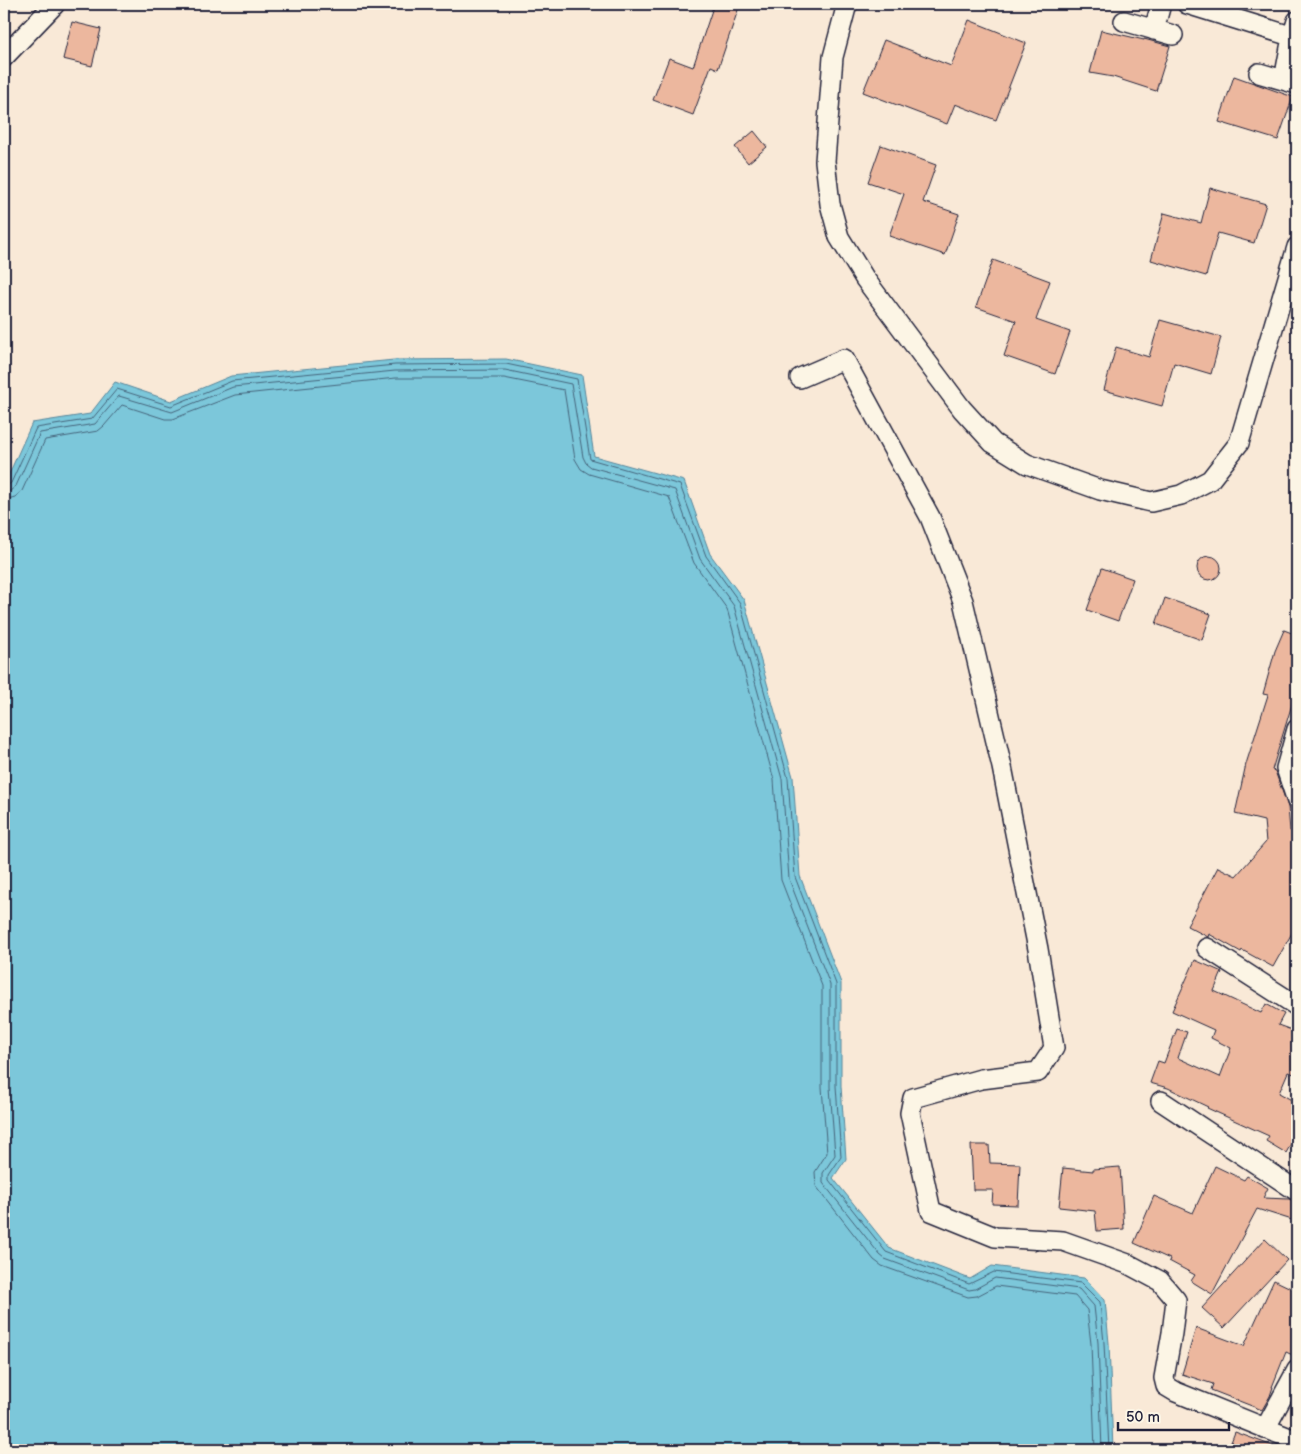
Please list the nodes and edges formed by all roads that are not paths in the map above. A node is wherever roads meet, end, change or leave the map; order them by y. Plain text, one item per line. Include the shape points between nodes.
1 (55, 4) edge
2 (847, 4) edge
3 (1161, 4) edge
4 (1187, 4) edge
5 (1124, 21) dead end
6 (1154, 30) junction
7 (1295, 32) edge
8 (1172, 35) dead end
9 (4, 56) edge
10 (1259, 73) dead end
11 (1290, 82) edge
12 (1297, 247) edge
13 (800, 378) dead end
14 (1297, 729) edge
15 (1297, 800) edge
16 (1207, 948) dead end
17 (1297, 1006) edge
18 (1161, 1101) dead end
19 (1297, 1191) edge
20 (1297, 1370) edge
21 (1265, 1428) junction
22 (1297, 1441) edge

1 - 9 street
2 - 12 street via 833,58 824,161 839,237 865,278 962,409 993,442 1027,464 1100,490 1151,502 1181,495 1210,480 1239,443
3 - 6 street
4 - 7 street
5 - 6 street
6 - 8 street
7 - 11 street
10 - 11 street
13 - 21 street via 844,359 930,516 963,601 1002,767 1054,1048 1038,1072 981,1079 913,1098 910,1113 931,1210 995,1237 1063,1241 1128,1264 1160,1281 1176,1300 1164,1378 1166,1386
14 - 15 street via 1286,768
16 - 17 street
18 - 19 street
20 - 21 street
21 - 22 street

